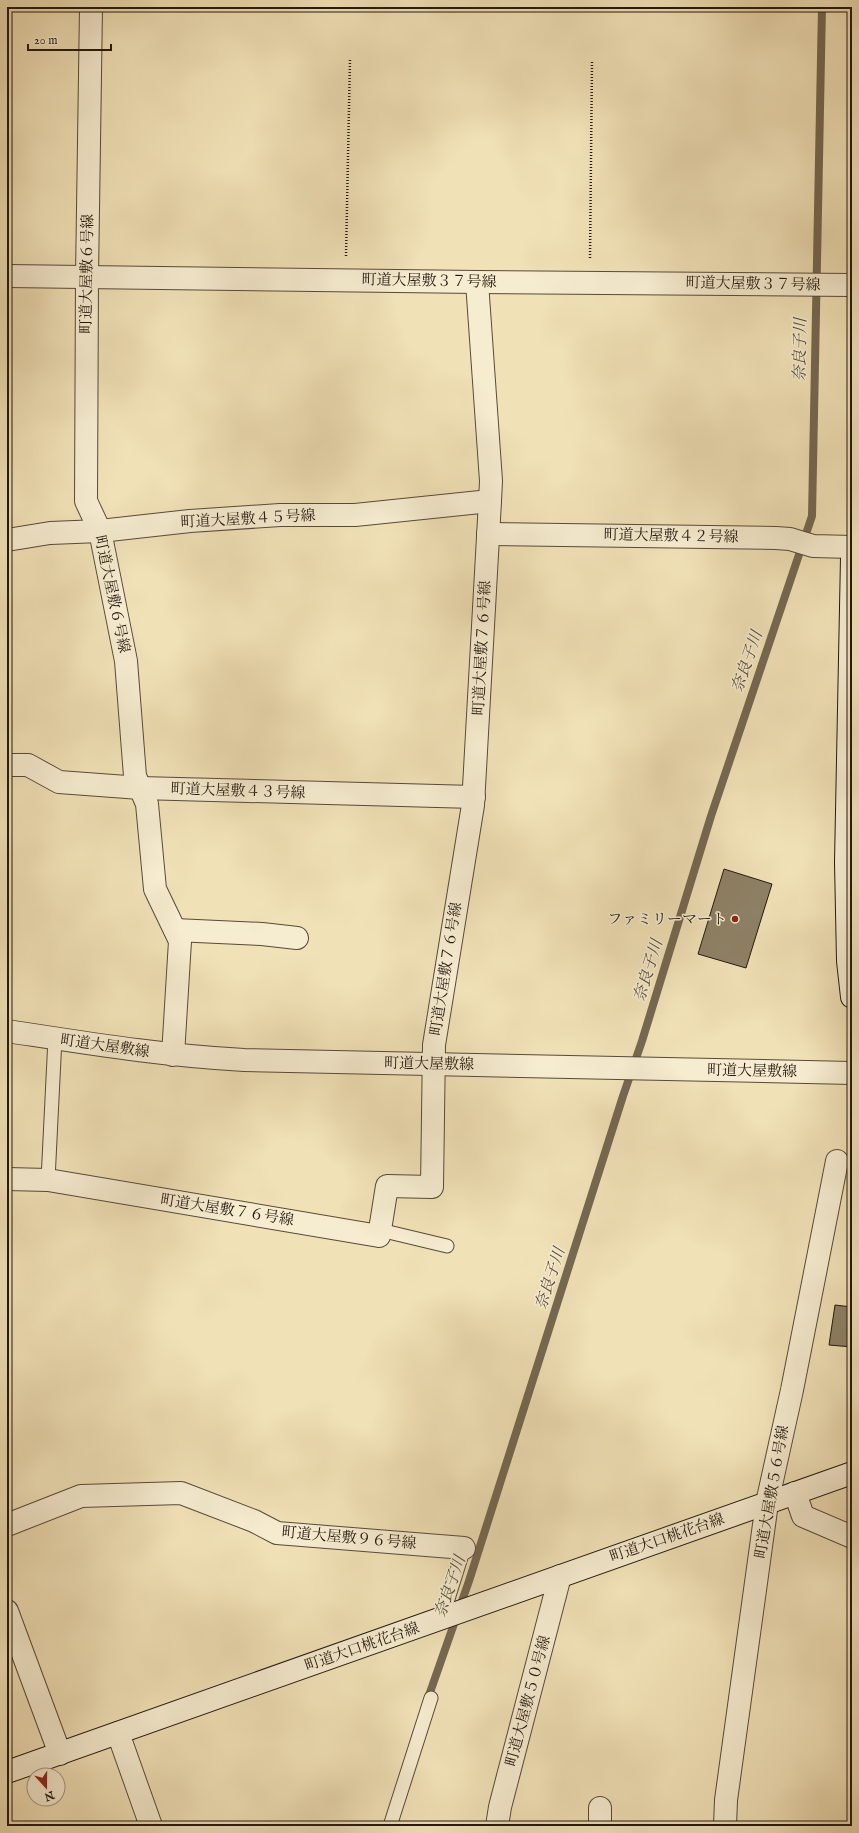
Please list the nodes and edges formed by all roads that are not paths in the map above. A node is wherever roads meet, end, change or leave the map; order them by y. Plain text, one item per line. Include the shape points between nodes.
1 (91, 7) edge
2 (7, 276) edge
3 (87, 277) junction
4 (476, 282) junction
5 (852, 285) edge
6 (490, 501) junction
7 (100, 531) junction
8 (488, 534) junction
9 (7, 540) edge
10 (852, 547) edge
11 (852, 557) edge
12 (852, 574) edge
13 (7, 765) edge
14 (140, 788) junction
15 (474, 798) junction
16 (175, 930) junction
17 (297, 938) dead end
18 (852, 997) edge
19 (7, 1031) edge
20 (55, 1038) junction
21 (173, 1055) junction
22 (434, 1064) junction
23 (852, 1073) edge
24 (837, 1161) dead end
25 (7, 1179) edge
26 (48, 1180) junction
27 (380, 1230) junction
28 (447, 1246) dead end
29 (852, 1472) edge
30 (795, 1493) junction
31 (767, 1503) junction
32 (7, 1525) edge
33 (852, 1537) edge
34 (464, 1548) joint
35 (560, 1576) junction
36 (7, 1610) edge
37 (442, 1618) junction
38 (431, 1698) dead end
39 (118, 1733) junction
40 (60, 1754) junction
41 (7, 1772) edge
42 (151, 1826) edge
43 (390, 1826) edge
44 (497, 1826) edge
45 (725, 1826) edge

1 - 3 street, 町道大屋敷６号線
2 - 3 street, 町道大屋敷３７号線
3 - 4 street, 町道大屋敷３７号線
3 - 7 street, 町道大屋敷６号線 via 86,501
4 - 5 street, 町道大屋敷３７号線
4 - 6 street, 町道大屋敷７６号線 via 491,481
6 - 7 street, 町道大屋敷４５号線 via 355,515 190,520
6 - 8 street, 町道大屋敷７６号線
7 - 9 street, 町道大屋敷４５号線 via 50,533
7 - 14 street, 町道大屋敷６号線 via 126,661 135,776
8 - 10 street, 町道大屋敷４２号線 via 776,538 813,546
8 - 15 street, 町道大屋敷７６号線
11 - 12 street
12 - 18 street via 846,862 848,961
13 - 14 street, 町道大屋敷４３号線 via 28,765 59,782
14 - 15 street, 町道大屋敷４３号線
14 - 16 street, 町道大屋敷６号線 via 147,804 155,889
15 - 22 street, 町道大屋敷７６号線 via 434,1044
16 - 17 street
16 - 21 street, 町道大屋敷６号線 via 180,941
19 - 20 street, 町道大屋敷線
20 - 21 street, 町道大屋敷線
20 - 26 lane
21 - 22 street, 町道大屋敷線 via 244,1060
22 - 23 street, 町道大屋敷線
22 - 27 street, 町道大屋敷７６号線 via 432,1187 387,1186
24 - 31 street, 町道大屋敷５６号線
25 - 26 street, 町道大屋敷７６号線
26 - 27 street, 町道大屋敷７６号線 via 379,1236
27 - 28 lane
29 - 30 street, 町道大口桃花台線
30 - 31 street, 町道大口桃花台線
30 - 33 street via 803,1516
31 - 35 street, 町道大口桃花台線
31 - 45 street, 町道大屋敷５６号線 via 727,1792
32 - 34 street, 町道大屋敷９６号線 via 81,1496 181,1493 254,1521 277,1533
34 - 37 lane
35 - 37 street, 町道大口桃花台線
35 - 44 street, 町道大屋敷５０号線
36 - 40 street
37 - 39 street, 町道大口桃花台線
38 - 43 lane
39 - 40 street, 町道大口桃花台線
39 - 42 street
40 - 41 street, 町道大口桃花台線

